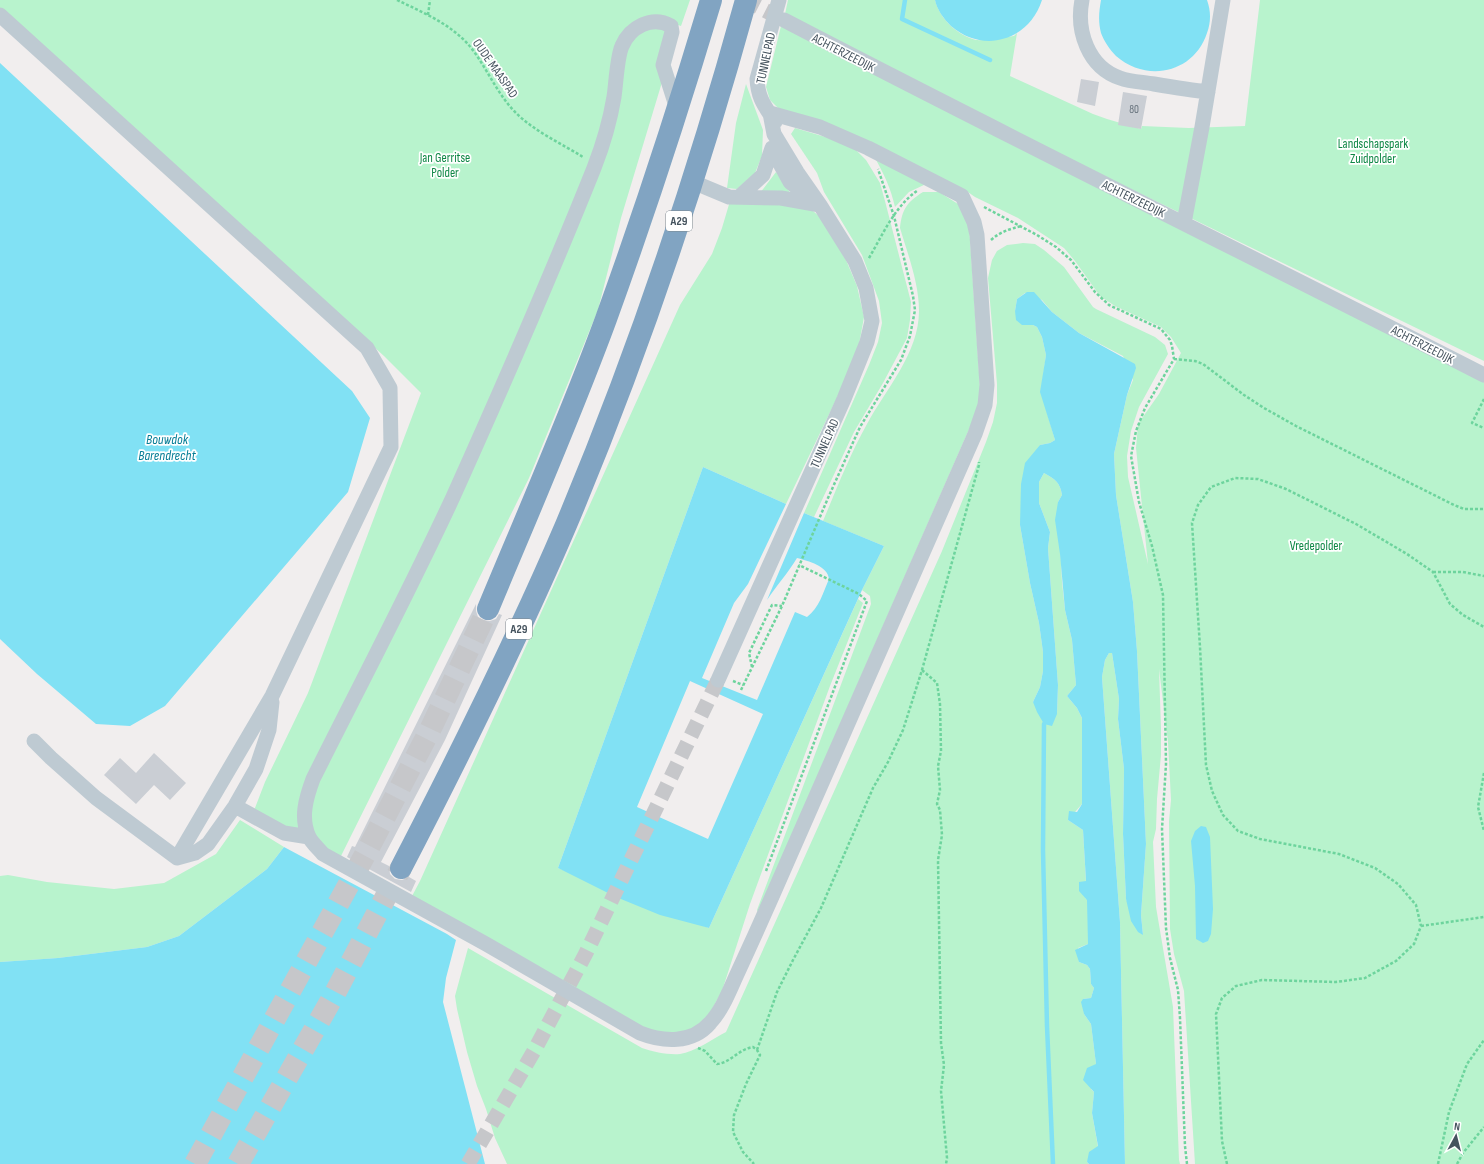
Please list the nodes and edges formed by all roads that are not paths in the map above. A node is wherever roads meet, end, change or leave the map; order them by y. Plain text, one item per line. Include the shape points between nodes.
1 (711, 0) edge
2 (746, 0) edge
3 (779, 0) edge
4 (1082, 0) edge
5 (1223, 0) edge
6 (0, 15) edge
7 (784, 20) tunnel mouth
8 (1208, 92) junction
9 (677, 109) junction
10 (770, 114) junction
11 (773, 141) junction
12 (693, 182) junction
13 (740, 196) junction
14 (820, 205) junction
15 (1184, 223) junction
16 (1484, 375) edge
17 (488, 609) tunnel mouth
18 (718, 680) tunnel mouth
19 (272, 696) junction
20 (34, 741) dead end
21 (235, 806) junction
22 (309, 838) junction
23 (177, 858) junction
24 (401, 868) tunnel mouth

1 - 9 highway
2 - 12 highway, A29
3 - 10 street, TUNNELPAD via 758,79 758,91
4 - 8 street via 1079,21 1084,42 1098,63 1109,73 1120,78
5 - 8 street
6 - 19 street via 367,348 390,388 391,447
7 - 15 street, ACHTERZEEDIJK via 968,116
8 - 15 street
9 - 17 highway via 606,320
9 - 22 street via 663,65 672,32 671,26 664,22 652,21 629,34 621,47 608,125 596,164 554,267 452,498 313,779 305,800 304,820
10 - 11 street, TUNNELPAD
10 - 14 street, TUNNELPAD via 808,173
10 - 22 street via 820,127 902,164 962,196 977,235 985,405 975,434 857,706 721,1008 710,1024 697,1034 685,1038 670,1040 640,1033 323,854
11 - 13 street via 763,175
11 - 14 street, TUNNELPAD
12 - 13 street via 729,197
12 - 24 highway, A29 via 634,351 566,525 500,671
13 - 14 street via 781,198
14 - 18 street, TUNNELPAD via 861,272 872,322 867,342 844,399
15 - 16 street, ACHTERZEEDIJK
19 - 21 street via 268,730 256,769
19 - 23 street
20 - 23 street via 96,798
21 - 22 street via 284,833
21 - 23 street via 208,844 196,853

